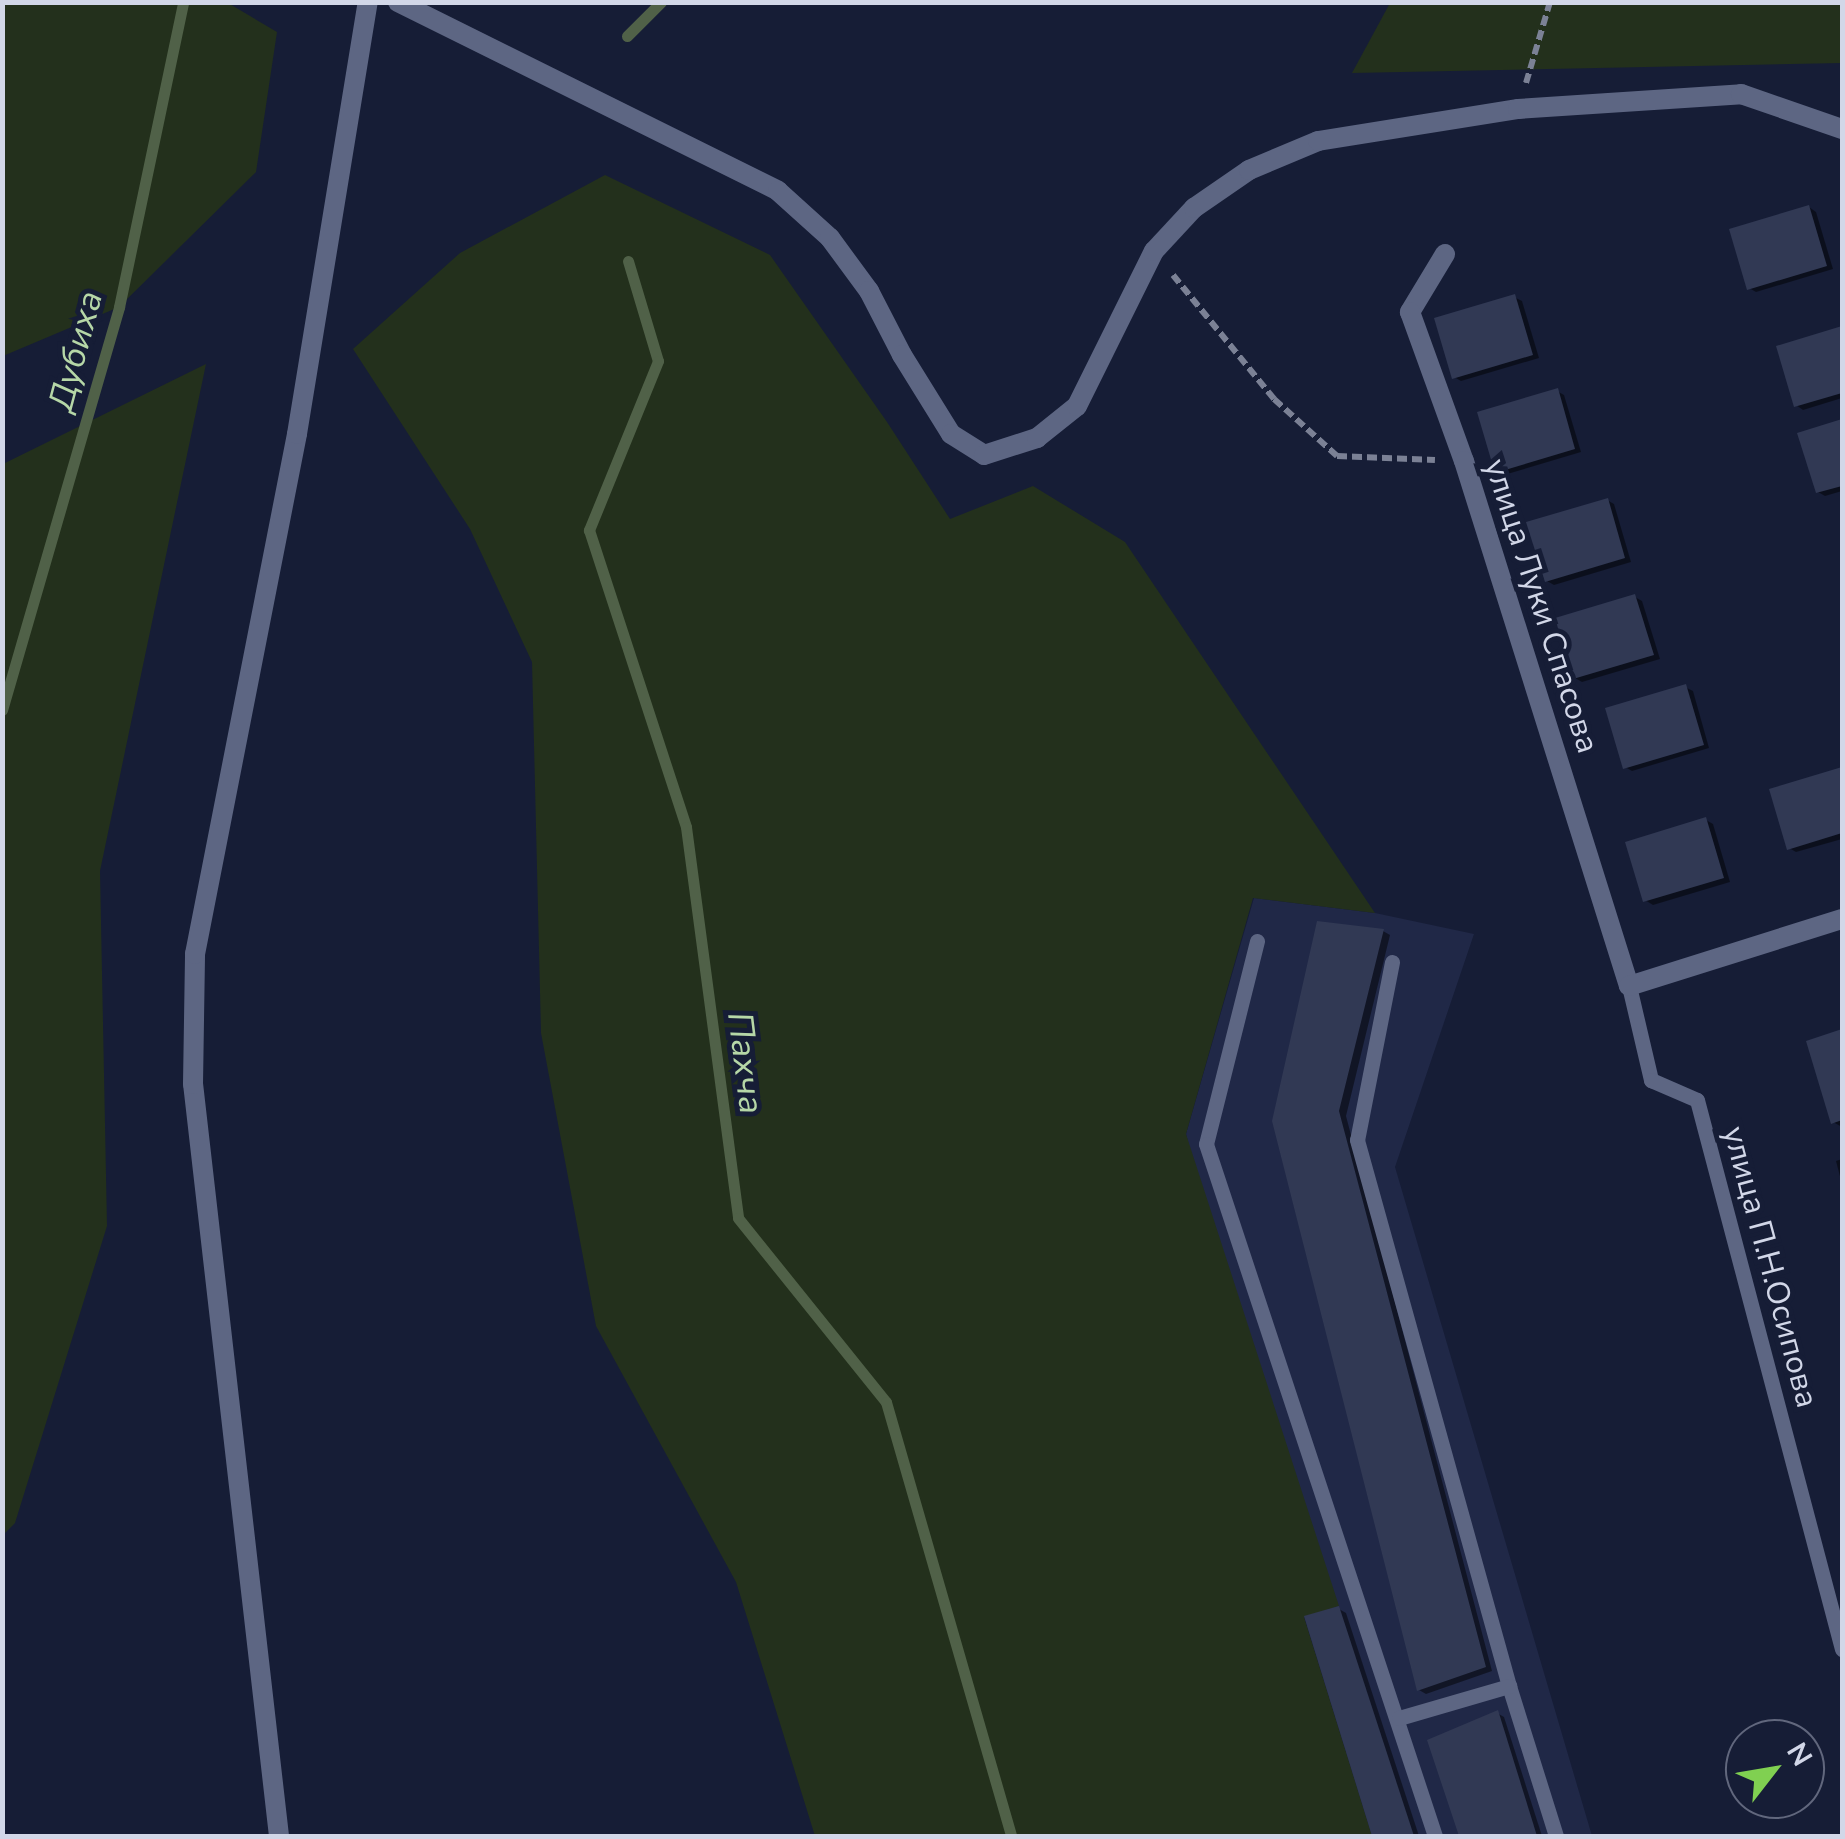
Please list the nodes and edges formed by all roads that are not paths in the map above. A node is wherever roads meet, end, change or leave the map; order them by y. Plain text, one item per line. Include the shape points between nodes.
1 (368, 2) edge
2 (398, 2) edge
3 (1842, 130) edge
4 (1445, 254) dead end
5 (1842, 920) edge
6 (1257, 941) dead end
7 (1392, 962) dead end
8 (1630, 986) junction
9 (1842, 1649) edge
10 (1509, 1686) junction
11 (1399, 1718) junction
12 (279, 1836) edge
13 (1435, 1836) edge
14 (1556, 1836) edge

1 - 12 street via 297,434 196,954 193,1084
2 - 3 street via 778,191 830,238 869,290 951,434 984,454 1037,438 1078,406 1154,251 1194,208 1250,170 1318,141 1518,109 1742,94
4 - 8 street, улица Луки Спасова via 1410,312 1464,461
5 - 8 street
6 - 11 lane via 1206,1144
7 - 10 lane via 1356,1140
8 - 9 lane, улица П.Н.Осипова via 1651,1080 1698,1100
10 - 11 lane
10 - 14 lane
11 - 13 lane

